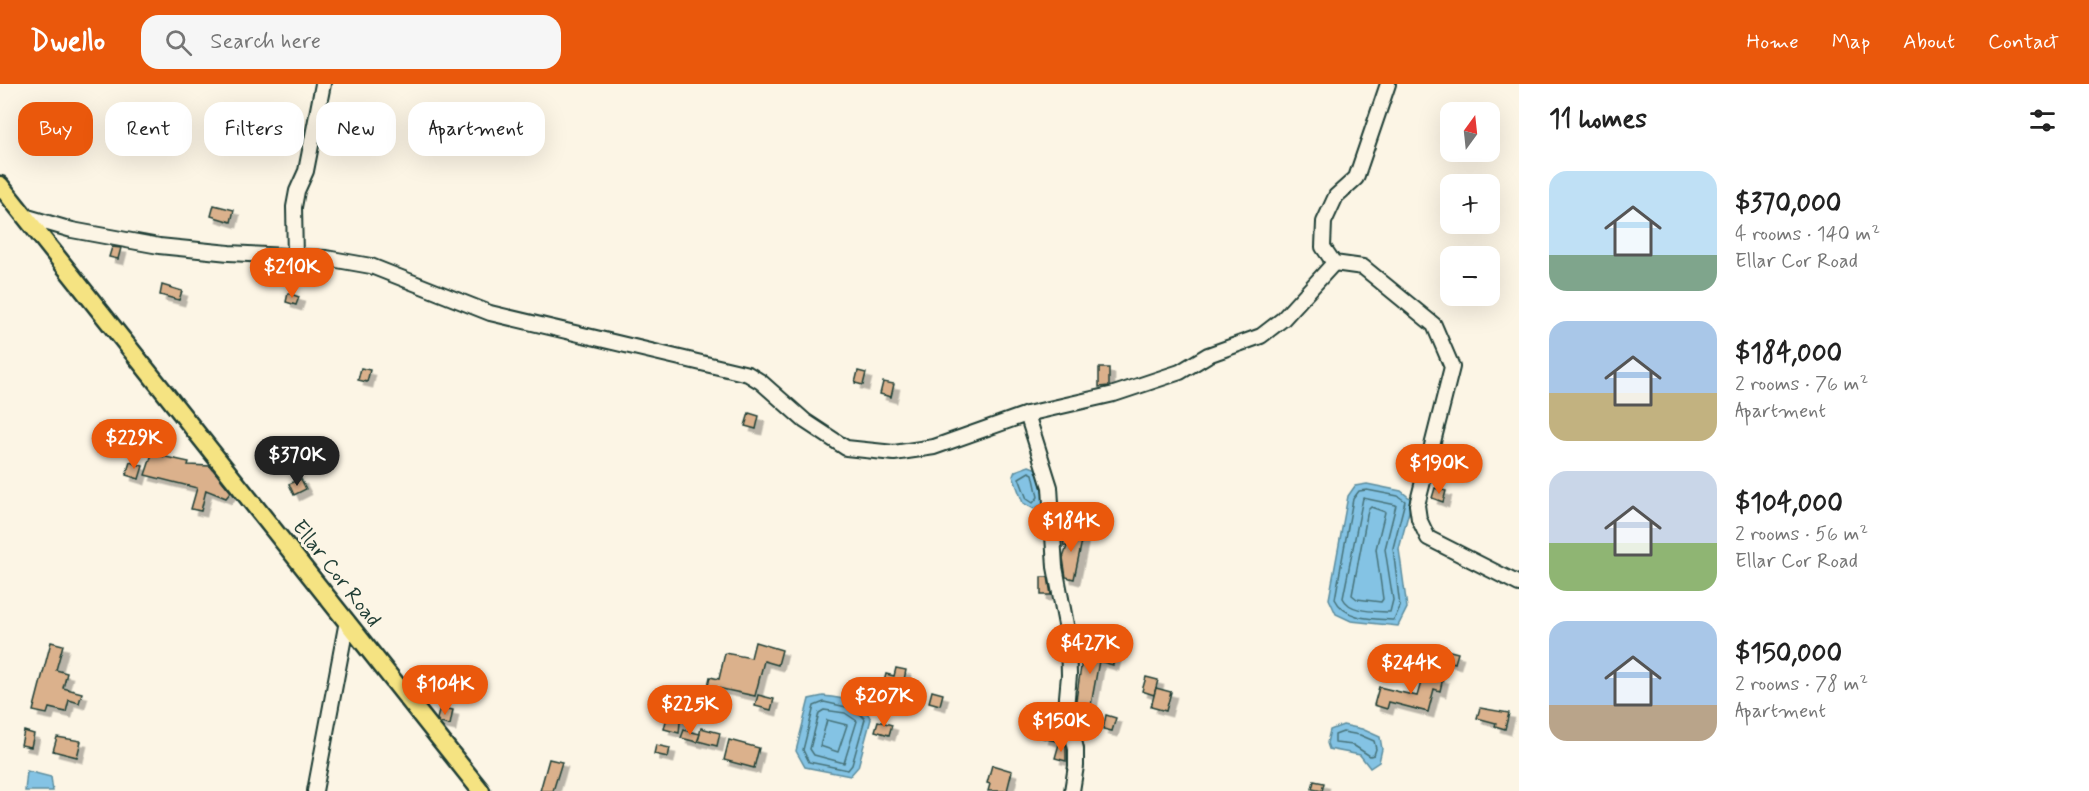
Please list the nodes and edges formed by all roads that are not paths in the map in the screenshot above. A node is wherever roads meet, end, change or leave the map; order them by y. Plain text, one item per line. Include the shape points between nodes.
1 (323, 84) edge
2 (1388, 84) edge
3 (0, 185) edge
4 (24, 216) junction
5 (295, 257) junction
6 (1334, 263) junction
7 (1027, 414) junction
8 (1519, 584) edge
9 (347, 621) junction
10 (315, 791) edge
11 (481, 791) edge
12 (1072, 791) edge

1 - 5 street via 306,171 294,207
2 - 6 street via 1356,178 1336,196 1324,222 1323,247
3 - 4 main road, Ellar Cor Road
4 - 5 street via 72,230 159,246
4 - 9 main road, Ellar Cor Road
5 - 7 street via 371,266 490,313 748,374 805,421 854,450 894,453 934,447
6 - 7 street via 1283,319 1261,336 1136,387
6 - 8 street via 1363,267 1434,325 1452,367 1417,505 1428,538
7 - 12 street via 1050,487 1055,567 1068,635 1066,708 1076,749
9 - 10 street
9 - 11 main road, Ellar Cor Road

